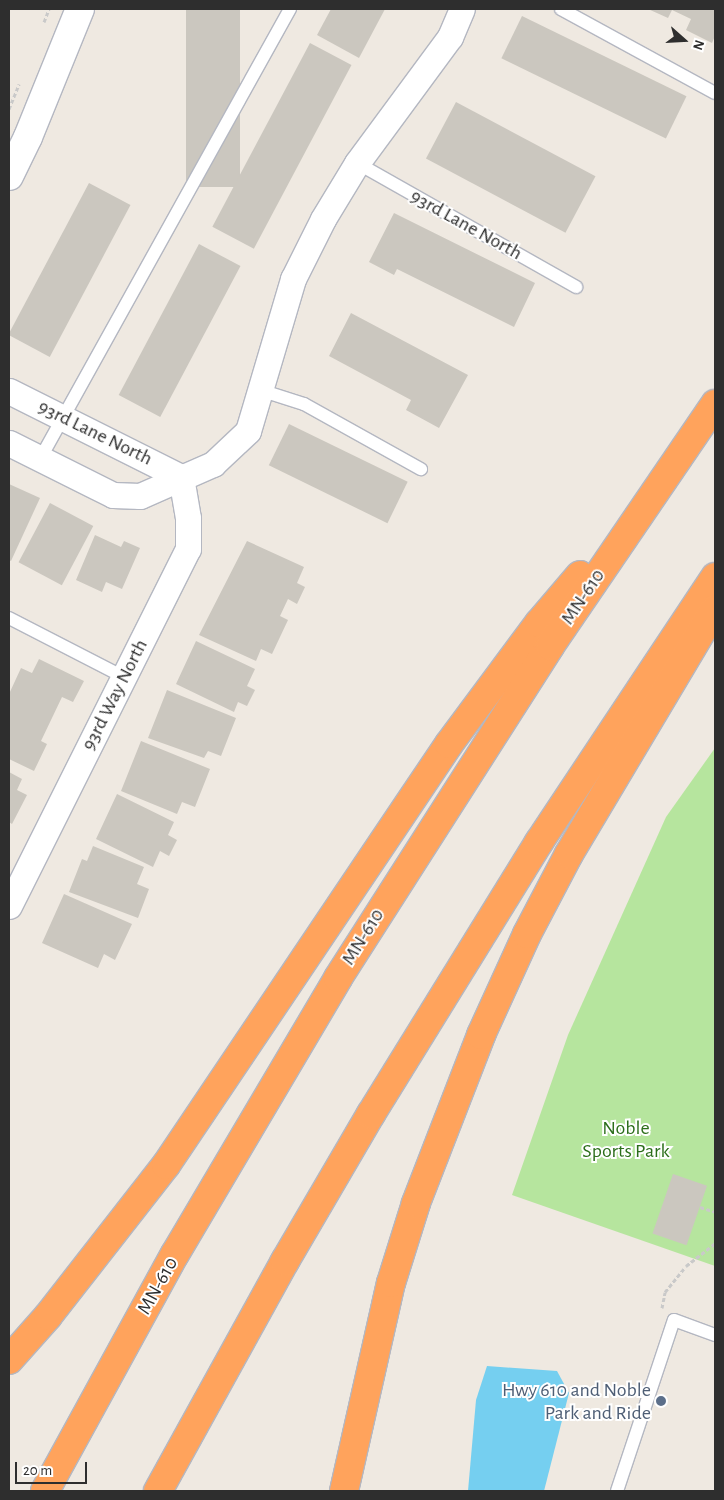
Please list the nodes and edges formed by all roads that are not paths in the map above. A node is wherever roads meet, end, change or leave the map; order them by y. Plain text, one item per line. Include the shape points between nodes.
1 (80, 9) edge
2 (290, 9) edge
3 (462, 9) edge
4 (561, 9) edge
5 (715, 92) edge
6 (357, 164) junction
7 (9, 176) edge
8 (576, 287) dead end
9 (260, 390) junction
10 (9, 391) edge
11 (715, 404) edge
12 (62, 418) junction
13 (9, 443) edge
14 (40, 459) junction
15 (421, 469) dead end
16 (182, 477) junction
17 (664, 477) junction
18 (715, 577) edge
19 (715, 609) edge
20 (9, 618) edge
21 (124, 677) junction
22 (9, 906) edge
23 (715, 1335) edge
24 (9, 1360) edge
25 (366, 1399) junction
26 (45, 1491) edge
27 (158, 1491) edge
28 (344, 1491) edge
29 (361, 1491) edge
30 (617, 1491) edge

1 - 7 street
2 - 12 lane
3 - 6 street, 93rd Lane North via 450,37
4 - 5 lane
6 - 8 lane, 93rd Lane North
6 - 9 street, 93rd Lane North via 323,219 292,279
9 - 15 lane via 304,404
9 - 16 street, 93rd Lane North via 248,432 213,464
10 - 12 street, 93rd Lane North
11 - 17 highway, MN-610
12 - 14 lane
12 - 16 street, 93rd Lane North
13 - 14 street, 93rd Lane North
14 - 16 street, 93rd Lane North via 114,495 140,496
16 - 21 street, 93rd Way North via 188,518 188,549
17 - 24 highway via 533,630 398,818 166,1165 60,1301
17 - 26 highway, MN-610 via 441,812 343,969 175,1254
18 - 27 highway via 539,842 381,1098 285,1261
19 - 25 highway via 568,854 480,1035 416,1203 391,1283
20 - 21 lane
21 - 22 street, 93rd Way North
23 - 30 lane via 674,1320
25 - 28 highway
25 - 29 highway

